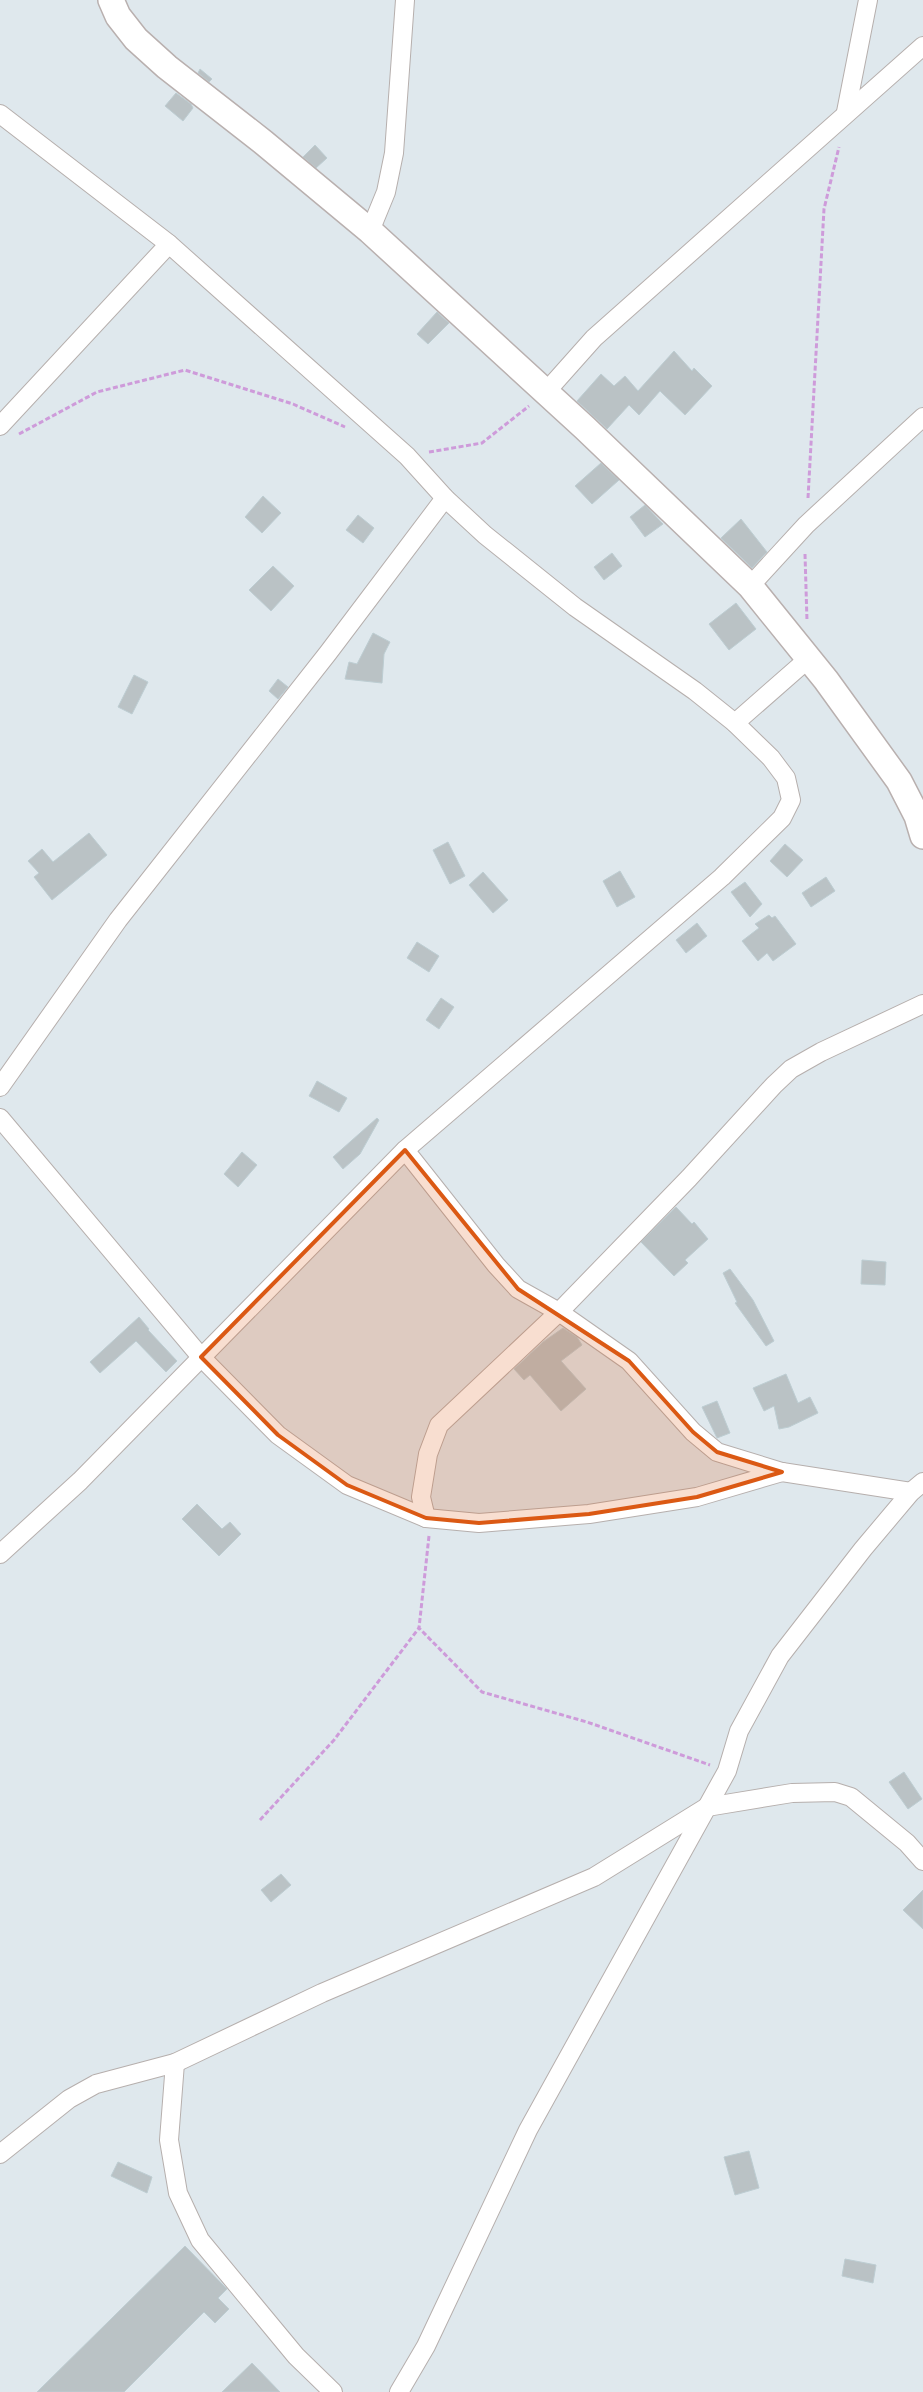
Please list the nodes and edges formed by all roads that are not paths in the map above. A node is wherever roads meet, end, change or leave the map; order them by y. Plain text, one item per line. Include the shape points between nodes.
1 (111, 0) edge
2 (405, 0) edge
3 (868, 0) edge
4 (923, 46) edge
5 (846, 112) junction
6 (0, 114) edge
7 (370, 231) junction
8 (169, 244) junction
9 (545, 393) junction
10 (923, 417) edge
11 (0, 426) edge
12 (445, 498) junction
13 (750, 586) junction
14 (808, 659) junction
15 (735, 723) junction
16 (923, 836) edge
17 (923, 1004) edge
18 (0, 1087) edge
19 (0, 1118) edge
20 (405, 1150) junction
21 (559, 1312) junction
22 (201, 1357) junction
23 (782, 1472) junction
24 (917, 1487) edge
25 (426, 1518) junction
26 (0, 1554) edge
27 (707, 1807) junction
28 (923, 1861) edge
29 (175, 2063) junction
30 (0, 2154) edge
31 (333, 2392) edge
32 (399, 2392) edge

1 - 7 main road via 118,16 136,39 167,67
2 - 7 street via 394,153 386,192
3 - 5 street
4 - 5 street
5 - 9 street via 594,338
6 - 8 street
7 - 9 main road
8 - 11 street
8 - 12 street via 407,456
9 - 13 main road via 586,428
10 - 13 street via 806,524
12 - 15 street via 485,535 575,607
12 - 18 street via 118,920
13 - 14 main road
14 - 15 street
14 - 16 main road via 899,781 918,816
15 - 20 street via 771,758 786,778 790,800 782,818 722,877
17 - 21 street via 791,1069
19 - 22 street
20 - 21 street via 518,1289
20 - 22 street
21 - 23 street via 629,1361 693,1432 717,1452
21 - 25 street via 439,1425 428,1454 421,1496
22 - 25 street via 278,1435 347,1485
22 - 26 street via 80,1481
23 - 24 street
23 - 25 street via 697,1496 589,1514 479,1523
24 - 27 street via 780,1656 738,1731 727,1771
27 - 28 street via 792,1793 835,1792 851,1797 907,1843
27 - 29 street via 594,1877 322,1993
27 - 32 street via 528,2130 426,2346
29 - 30 street via 96,2084 69,2099
29 - 31 street via 169,2140 178,2193 200,2240 290,2348

